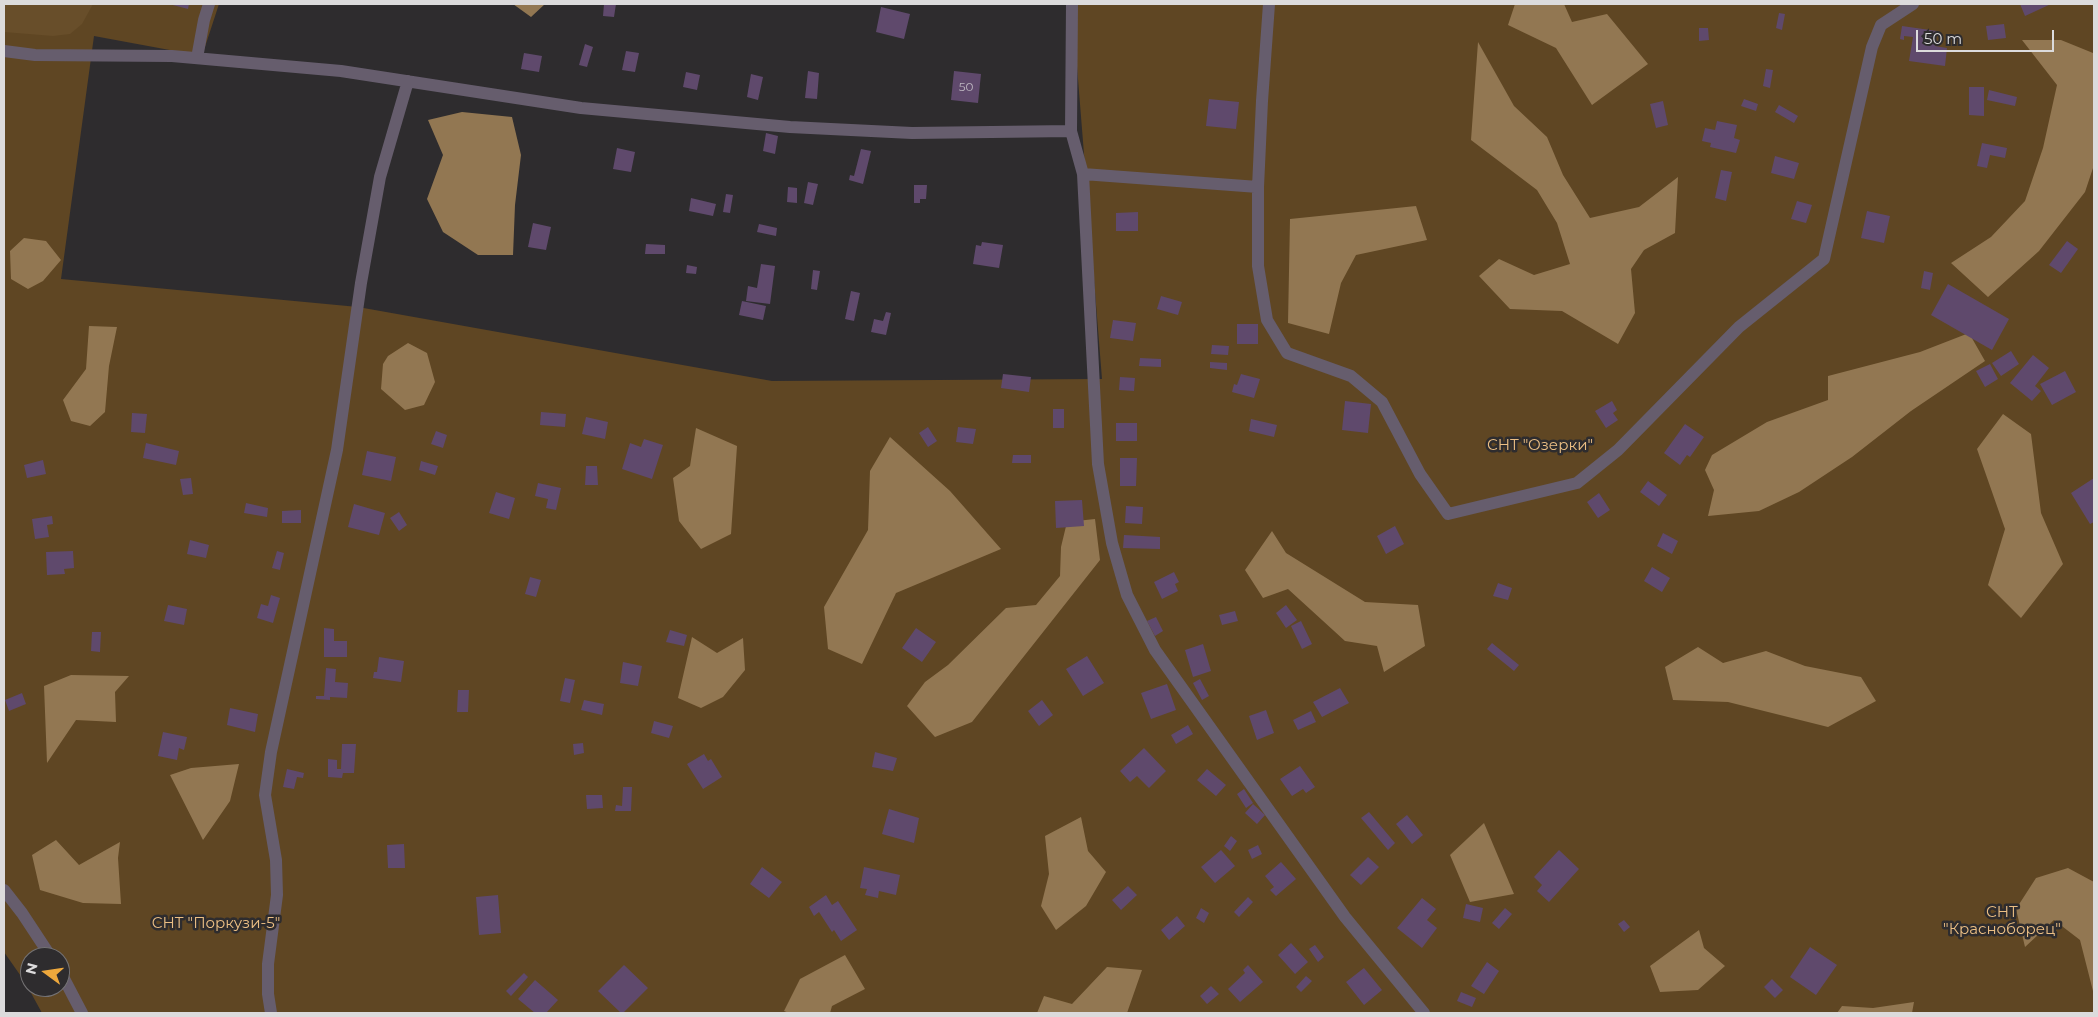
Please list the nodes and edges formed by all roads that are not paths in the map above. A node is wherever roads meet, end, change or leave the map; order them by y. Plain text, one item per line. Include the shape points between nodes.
1 (209, 4) edge
2 (1072, 4) edge
3 (1269, 4) edge
4 (1913, 4) edge
5 (4, 51) edge
6 (197, 58) junction
7 (408, 81) junction
8 (1072, 131) junction
9 (1083, 174) junction
10 (1258, 187) junction
11 (4, 890) edge
12 (44, 947) edge
13 (70, 990) edge
14 (82, 1013) edge
15 (271, 1013) edge
16 (1424, 1013) edge

1 - 6 street
2 - 8 street
3 - 10 street
4 - 10 street via 1882,25 1872,47 1824,258 1739,327 1618,450 1577,483 1448,514 1420,474 1382,402 1351,376 1287,353 1267,320 1258,266
5 - 6 street via 35,55
6 - 7 street via 341,71
7 - 8 street via 581,108 790,127 912,133
7 - 15 street via 380,176 337,450 271,752 265,795 276,860 277,895 268,964
8 - 9 street
9 - 10 street
9 - 16 street via 1098,464 1112,543 1127,595 1155,650 1345,917
11 - 12 street
13 - 14 street

